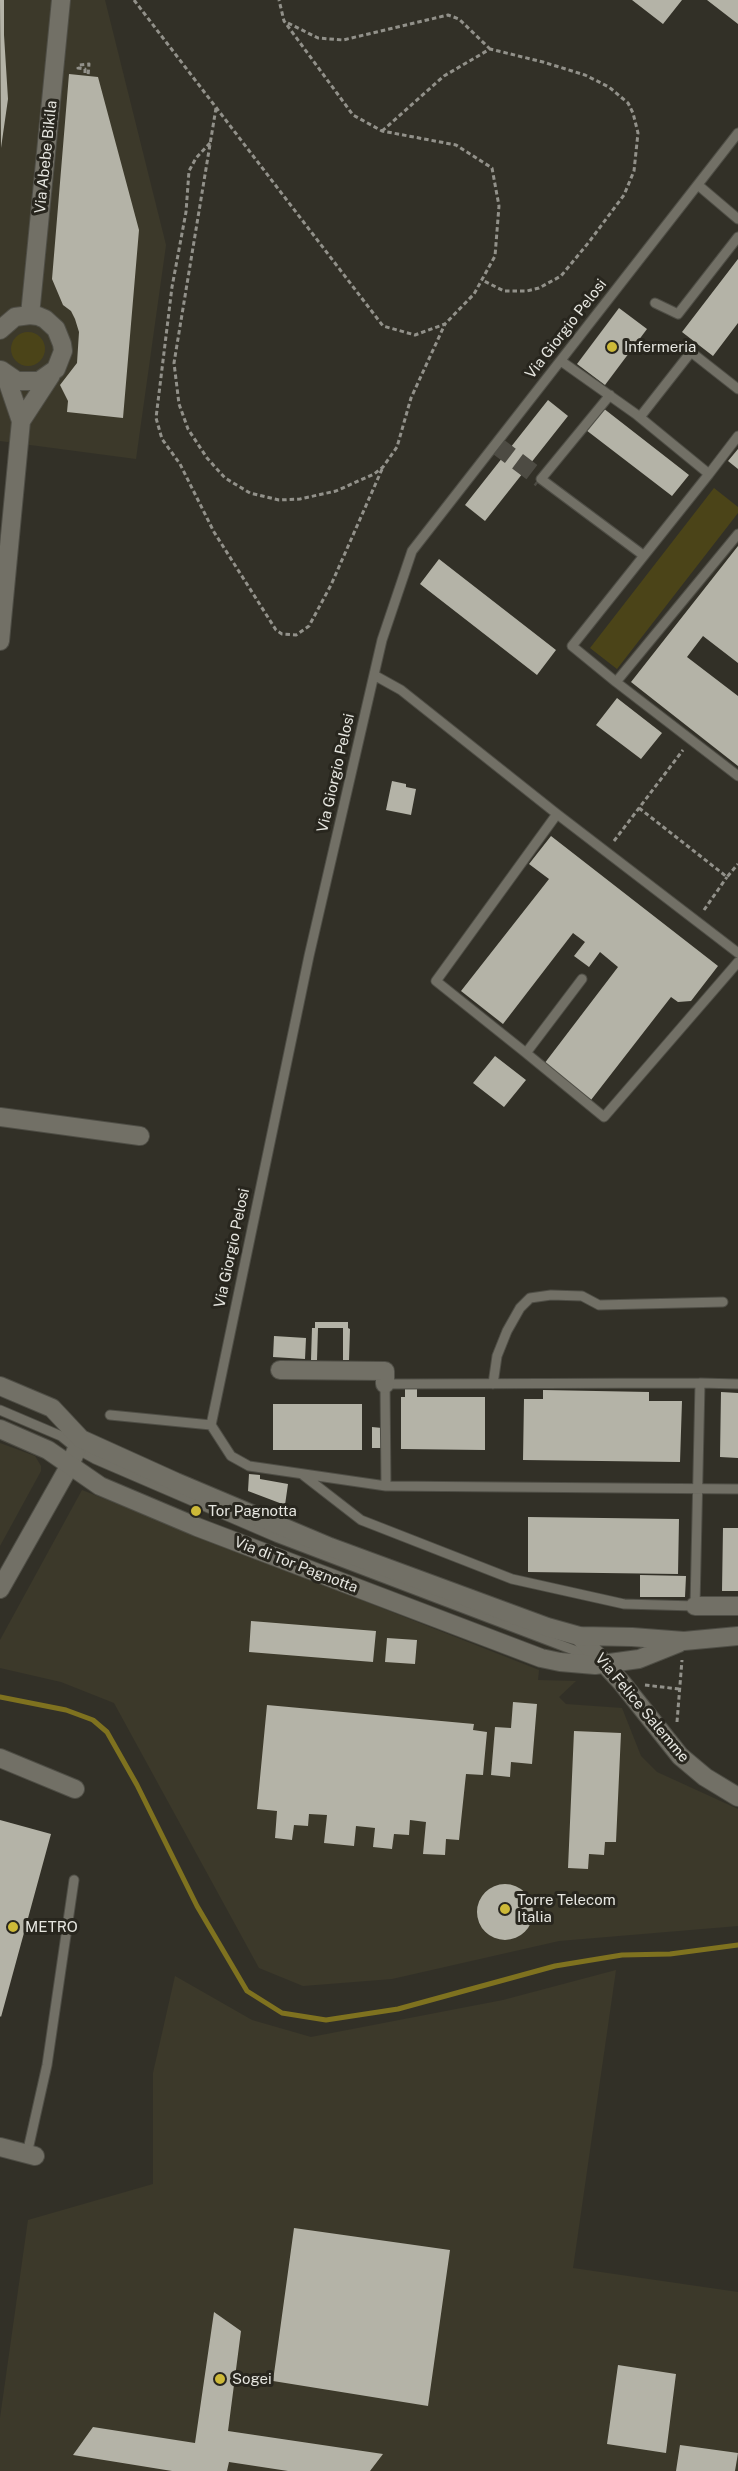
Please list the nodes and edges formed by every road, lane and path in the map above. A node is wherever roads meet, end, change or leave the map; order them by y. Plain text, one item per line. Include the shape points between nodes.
1 (61, 0) edge
2 (134, 0) edge
3 (279, 0) edge
4 (284, 21) junction
5 (490, 50) junction
6 (216, 107) junction
7 (382, 130) junction
8 (738, 134) edge
9 (210, 143) junction
10 (698, 185) junction
11 (738, 219) edge
12 (738, 237) edge
13 (482, 280) junction
14 (655, 303) dead end
15 (30, 315) junction
16 (445, 324) junction
17 (0, 330) edge
18 (561, 361) junction
19 (2, 371) edge
20 (52, 374) junction
21 (738, 388) edge
22 (609, 395) junction
23 (637, 415) junction
24 (21, 421) junction
25 (738, 436) edge
26 (384, 467) junction
27 (709, 474) junction
28 (738, 534) edge
29 (643, 555) junction
30 (0, 640) edge
31 (374, 675) junction
32 (616, 681) junction
33 (691, 740) junction
34 (738, 776) edge
35 (639, 808) junction
36 (557, 814) junction
37 (606, 852) junction
38 (738, 864) edge
39 (727, 878) junction
40 (696, 921) junction
41 (738, 953) edge
42 (738, 962) edge
43 (582, 979) dead end
44 (526, 1053) junction
45 (0, 1117) edge
46 (140, 1136) dead end
47 (723, 1302) dead end
48 (280, 1370) dead end
49 (700, 1383) junction
50 (385, 1384) junction
51 (493, 1384) junction
52 (738, 1384) edge
53 (0, 1386) edge
54 (0, 1410) edge
55 (110, 1415) dead end
56 (211, 1425) junction
57 (0, 1429) edge
58 (76, 1451) junction
59 (303, 1475) junction
60 (386, 1486) junction
61 (698, 1489) junction
62 (738, 1489) edge
63 (0, 1589) edge
64 (695, 1606) junction
65 (738, 1606) edge
66 (579, 1636) junction
67 (738, 1636) edge
68 (550, 1641) junction
69 (684, 1641) junction
70 (682, 1662) dead end
71 (605, 1664) junction
72 (643, 1685) dead end
73 (680, 1689) junction
74 (678, 1728) dead end
75 (0, 1758) edge
76 (75, 1789) dead end
77 (738, 1797) edge
78 (74, 1880) dead end
79 (0, 2147) edge
80 (31, 2155) joint

1 - 15 street, Via Abebe Bikila
2 - 6 path
3 - 4 path
4 - 5 path via 312,36 343,40 448,15 464,23
4 - 7 path via 353,115
5 - 7 path via 444,76
5 - 13 path via 552,64 609,87 628,103 638,133 634,171 624,195 561,276 539,288 516,292 504,291
6 - 9 path
6 - 16 path via 383,326 415,335
7 - 13 path via 456,145 492,168 499,206 495,256
8 - 10 lane, Via Giorgio Pelosi
9 - 26 path via 175,347 174,377 188,429 225,478 264,498 321,495 350,486
9 - 26 path via 189,171 156,418 162,439 180,464 214,532 282,634 296,635 309,626
10 - 11 lane
10 - 18 lane, Via Giorgio Pelosi
12 - 14 lane via 678,314
13 - 16 path
15 - 17 street via 15,317
15 - 20 street via 45,319 60,336 62,357
16 - 26 path via 411,398 397,447
18 - 22 lane
18 - 31 lane, Via Giorgio Pelosi via 412,552
19 - 20 street via 17,381 32,383
19 - 24 street
20 - 24 street
21 - 23 lane via 691,352 640,417
22 - 23 lane
22 - 29 lane via 542,478
23 - 27 lane
24 - 30 street
25 - 27 lane
27 - 29 lane
28 - 32 lane
29 - 32 lane via 572,646
31 - 36 lane via 401,690
31 - 56 lane, Via Giorgio Pelosi via 306,968
32 - 33 lane
33 - 34 lane
33 - 35 path
35 - 37 path
35 - 39 path
36 - 37 lane
36 - 44 lane via 436,981
37 - 40 lane
38 - 39 path
39 - 40 path
40 - 41 lane
42 - 44 lane via 603,1118
43 - 44 lane
45 - 46 street
47 - 51 lane via 599,1305 582,1296 530,1298 507,1331 497,1356
48 - 50 street via 385,1371
49 - 51 lane
49 - 52 lane
49 - 61 lane
50 - 51 lane
50 - 60 lane
53 - 58 street, Via di Tor Pagnotta via 52,1408
54 - 58 lane, Via di Tor Pagnotta via 61,1436
55 - 56 lane
56 - 59 lane via 231,1456 249,1466
57 - 58 street, Via di Tor Pagnotta via 48,1450
58 - 63 street
58 - 66 street, Via di Tor Pagnotta via 176,1482 330,1547
58 - 68 lane, Via di Tor Pagnotta via 276,1537
58 - 71 street, Via di Tor Pagnotta via 88,1479 197,1527 541,1658 581,1665
59 - 60 lane
59 - 64 lane via 362,1520 512,1579 624,1604
60 - 61 lane
61 - 62 lane
61 - 64 lane
64 - 65 street
66 - 68 lane, Via di Tor Pagnotta
66 - 69 street, Via di Tor Pagnotta
66 - 71 street, Via Felice Salemme
67 - 69 street, Via di Tor Pagnotta
68 - 71 lane, Via di Tor Pagnotta
69 - 71 street, Via di Tor Pagnotta via 639,1659
70 - 73 path
71 - 77 street, Via Felice Salemme via 680,1756
72 - 73 path
73 - 74 path
75 - 76 street
78 - 80 lane
79 - 80 street

